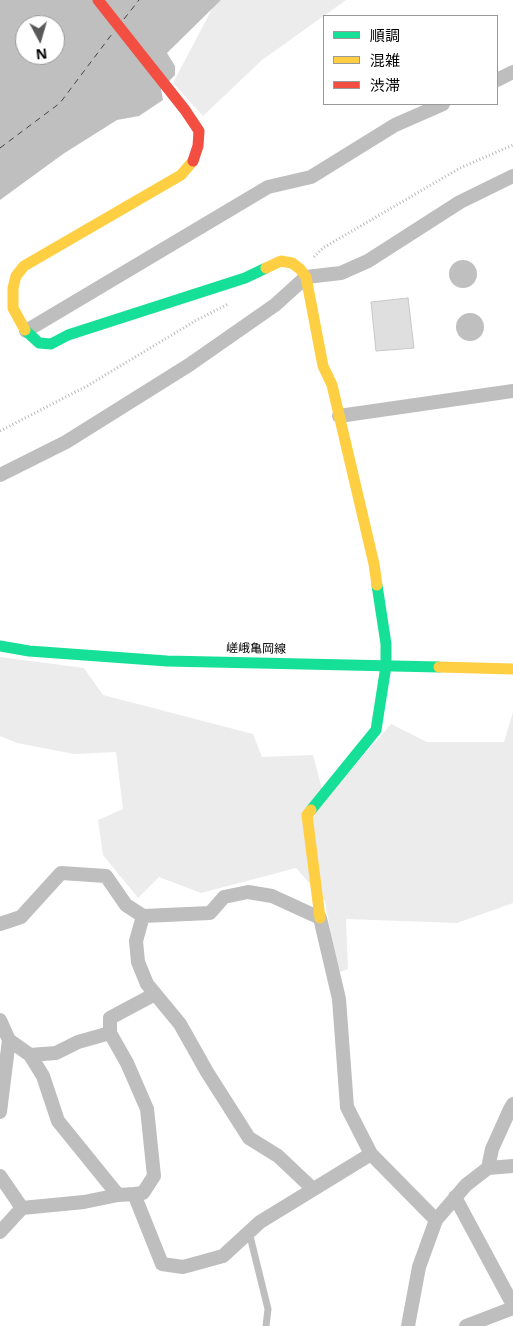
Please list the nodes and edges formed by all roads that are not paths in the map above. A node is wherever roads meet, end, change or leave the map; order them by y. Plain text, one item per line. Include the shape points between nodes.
1 (98, 0) edge
2 (513, 72) edge
3 (498, 80) edge
4 (440, 105) edge
5 (513, 176) edge
6 (303, 273) junction
7 (26, 331) junction
8 (513, 391) edge
9 (339, 416) junction
10 (0, 475) edge
11 (0, 646) edge
12 (386, 666) junction
13 (513, 668) edge
14 (143, 916) junction
15 (320, 918) junction
16 (0, 924) edge
17 (156, 994) junction
18 (0, 1020) edge
19 (110, 1032) junction
20 (10, 1040) junction
21 (30, 1055) junction
22 (513, 1104) edge
23 (0, 1112) edge
24 (371, 1154) junction
25 (513, 1166) edge
26 (488, 1168) junction
27 (0, 1176) edge
28 (313, 1189) junction
29 (134, 1194) junction
30 (118, 1195) junction
31 (455, 1198) junction
32 (22, 1208) junction
33 (436, 1220) junction
34 (0, 1232) edge
35 (249, 1232) junction
36 (513, 1307) edge
37 (266, 1326) edge
38 (408, 1326) edge
39 (466, 1326) edge

1 - 7 street via 185,110 199,131 198,146 194,160 181,174 24,266 16,276 13,288 14,308
2 - 3 street
4 - 7 street via 395,125 311,176 268,187
5 - 6 street via 460,202 368,261 341,273
6 - 7 street via 292,263 281,261 245,278 68,335 51,344 39,343
6 - 9 street via 323,366 332,385
6 - 10 street via 275,306 189,365 66,442
8 - 9 street
9 - 12 street via 374,564 386,644
11 - 12 street, 嵯峨亀岡線 via 29,652 167,661
12 - 13 street, 嵯峨亀岡線
12 - 15 street via 376,730 306,815
14 - 15 street via 210,913 224,897 248,892 272,896
14 - 16 street via 126,905 106,876 61,873 21,917
14 - 17 street via 136,941 138,962 147,984
15 - 24 street via 339,999 347,1107
17 - 19 street via 110,1018
17 - 28 street via 180,1024 249,1138 278,1156
18 - 20 street
19 - 21 street via 56,1053
19 - 29 street via 147,1109 154,1176 143,1193
20 - 21 street
20 - 23 street
21 - 30 street via 44,1076 58,1122
22 - 26 street via 492,1149
24 - 28 street
24 - 33 street
25 - 26 street
26 - 31 street
27 - 32 street
28 - 35 street
29 - 30 street
29 - 35 street via 162,1264 183,1267 223,1256
30 - 32 street
31 - 33 street
31 - 36 street
32 - 34 street
33 - 38 street via 419,1267
35 - 37 lane via 268,1309
36 - 39 street

